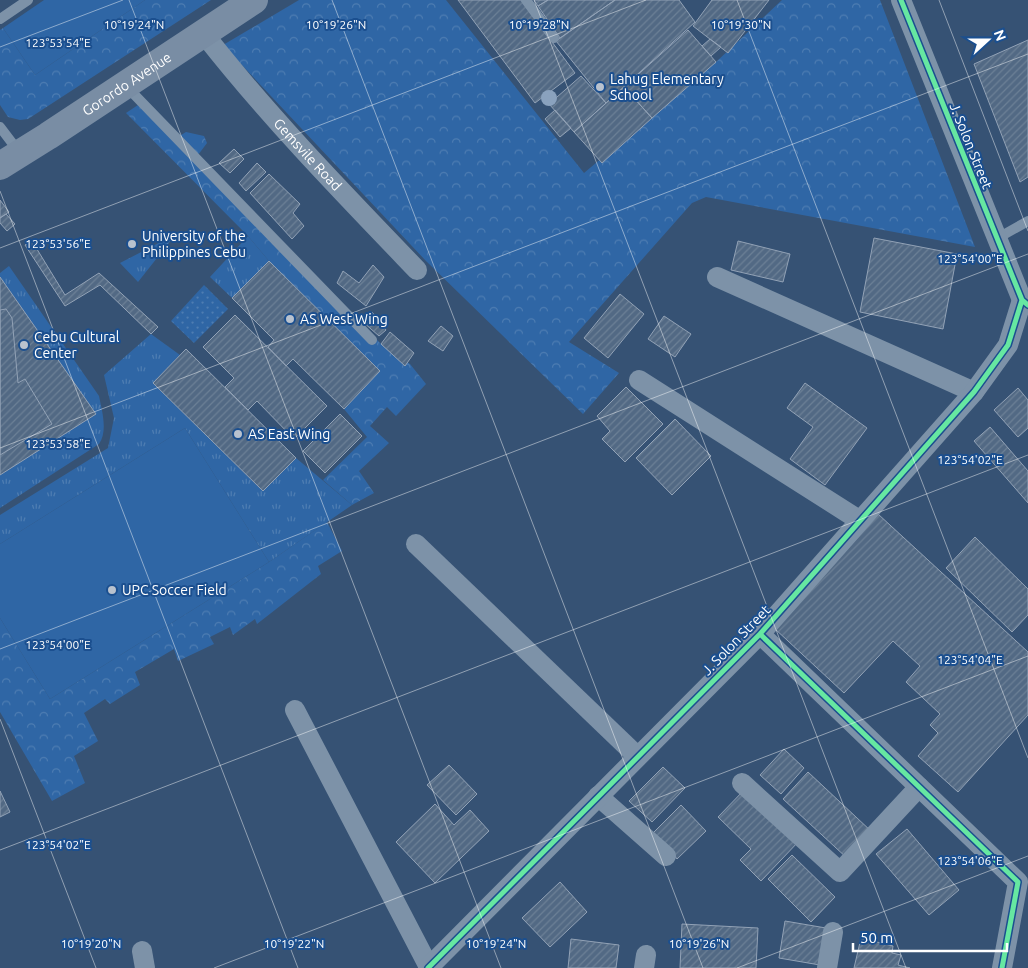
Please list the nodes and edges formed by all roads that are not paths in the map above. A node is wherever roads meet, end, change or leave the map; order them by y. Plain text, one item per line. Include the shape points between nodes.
1 (28, 0) edge
2 (254, 0) edge
3 (526, 0) edge
4 (901, 0) edge
5 (0, 19) edge
6 (204, 34) junction
7 (554, 38) dead end
8 (125, 85) junction
9 (0, 127) edge
10 (10, 159) edge
11 (1028, 221) edge
12 (996, 239) junction
13 (417, 270) dead end
14 (718, 277) dead end
15 (1025, 303) edge
16 (372, 340) dead end
17 (639, 380) dead end
18 (974, 392) junction
19 (859, 520) junction
20 (416, 544) dead end
21 (760, 634) junction
22 (295, 710) dead end
23 (637, 756) junction
24 (742, 783) dead end
25 (920, 787) junction
26 (598, 796) junction
27 (666, 856) dead end
28 (1023, 882) edge
29 (833, 932) dead end
30 (429, 968) edge
31 (827, 968) edge
32 (1002, 968) edge

1 - 5 lane
2 - 6 main road, Gorordo Avenue
3 - 7 lane
4 - 12 street, J. Solon Street
6 - 8 main road, Gorordo Avenue
6 - 13 street, Gemsvile Road via 241,82
8 - 10 main road, Gorordo Avenue
8 - 16 lane
9 - 10 lane
11 - 12 lane
12 - 15 street, J. Solon Street
14 - 18 street
15 - 18 street, J. Solon Street via 1008,345
17 - 19 street
18 - 19 street, J. Solon Street
19 - 21 street, J. Solon Street
20 - 23 street
21 - 23 street, J. Solon Street
21 - 25 street
22 - 30 street
23 - 26 street, J. Solon Street
24 - 25 street via 840,872
25 - 28 street
26 - 27 street
26 - 30 street, J. Solon Street
28 - 32 street
29 - 31 street

